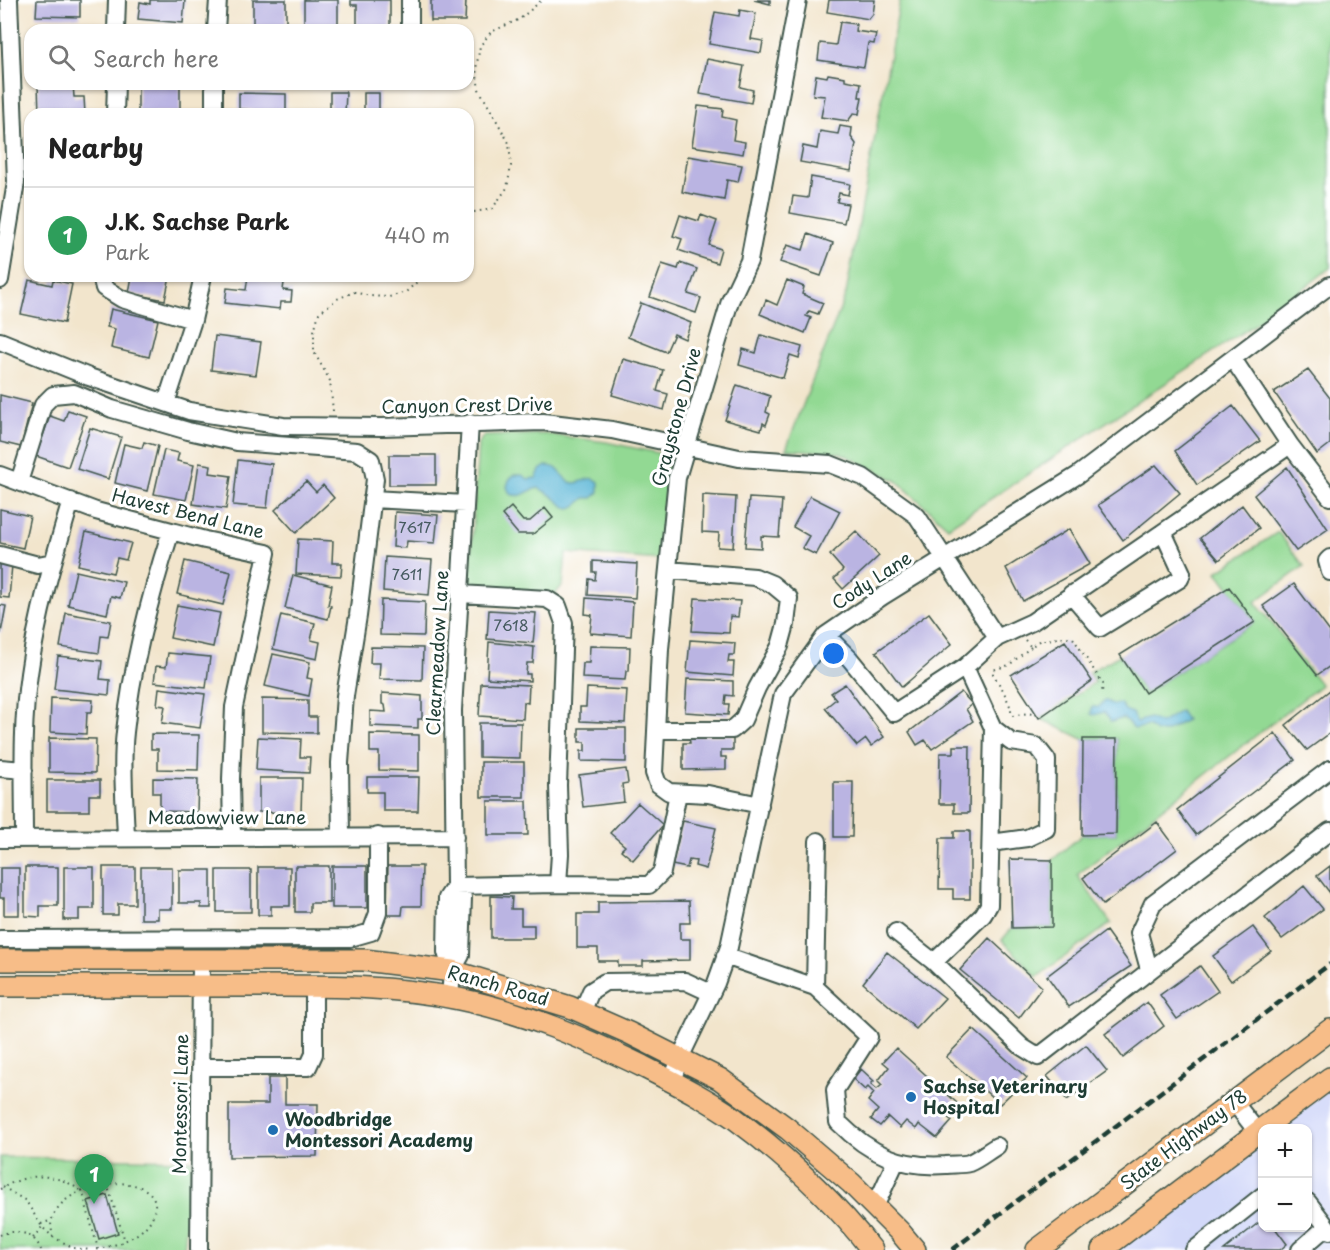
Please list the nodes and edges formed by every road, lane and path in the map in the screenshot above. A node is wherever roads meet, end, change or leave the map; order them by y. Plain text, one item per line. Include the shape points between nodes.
1 (9, 0) edge
2 (117, 0) edge
3 (218, 0) edge
4 (410, 0) edge
5 (543, 0) edge
6 (798, 0) edge
7 (116, 24) edge
8 (216, 24) edge
9 (410, 24) edge
10 (116, 90) edge
11 (214, 90) edge
12 (115, 108) edge
13 (214, 108) edge
14 (6, 210) edge
15 (474, 212) edge
16 (0, 280) edge
17 (102, 282) edge
18 (201, 282) edge
19 (417, 282) edge
20 (1330, 285) edge
21 (193, 320) junction
22 (0, 341) edge
23 (1233, 359) junction
24 (166, 403) junction
25 (470, 423) junction
26 (331, 427) junction
27 (1290, 445) junction
28 (686, 447) junction
29 (0, 475) edge
30 (19, 482) junction
31 (1330, 497) edge
32 (372, 500) junction
33 (71, 501) junction
34 (465, 504) junction
35 (171, 531) junction
36 (1163, 532) junction
37 (0, 555) edge
38 (943, 558) junction
39 (1330, 558) edge
40 (53, 562) junction
41 (668, 570) junction
42 (1330, 572) edge
43 (460, 594) junction
44 (1071, 594) junction
45 (1016, 629) junction
46 (826, 635) junction
47 (997, 638) junction
48 (1031, 647) junction
49 (964, 667) junction
50 (1102, 692) dead end
51 (1037, 715) dead end
52 (993, 728) junction
53 (656, 730) junction
54 (0, 768) edge
55 (1330, 769) edge
56 (24, 770) junction
57 (678, 793) junction
58 (760, 805) junction
59 (1330, 831) edge
60 (341, 836) junction
61 (378, 836) junction
62 (232, 837) junction
63 (455, 837) junction
64 (126, 838) junction
65 (0, 839) edge
66 (24, 839) junction
67 (818, 841) dead end
68 (991, 843) junction
69 (558, 884) junction
70 (455, 886) junction
71 (896, 932) dead end
72 (0, 939) edge
73 (725, 956) junction
74 (201, 959) junction
75 (0, 960) edge
76 (934, 962) junction
77 (1149, 969) junction
78 (452, 971) junction
79 (314, 985) junction
80 (0, 986) edge
81 (201, 986) junction
82 (815, 987) junction
83 (711, 993) junction
84 (450, 998) junction
85 (582, 1012) junction
86 (1330, 1030) edge
87 (680, 1058) junction
88 (200, 1067) junction
89 (1330, 1078) edge
90 (672, 1081) junction
91 (1234, 1102) junction
92 (1272, 1124) edge
93 (1258, 1128) edge
94 (1258, 1135) edge
95 (997, 1146) dead end
96 (896, 1161) junction
97 (107, 1184) junction
98 (2, 1188) edge
99 (81, 1190) junction
100 (1258, 1200) edge
101 (875, 1207) junction
102 (1312, 1207) edge
103 (52, 1220) junction
104 (41, 1225) junction
105 (1328, 1229) edge
106 (0, 1235) edge
107 (53, 1237) junction
108 (33, 1238) junction
109 (125, 1241) junction
110 (1111, 1247) edge
111 (41, 1250) edge
112 (94, 1250) edge
113 (199, 1250) edge
114 (872, 1250) edge
115 (915, 1250) edge
116 (1037, 1250) edge
117 (1194, 1250) edge
118 (1300, 1250) edge

1 - 14 street via 16,182
2 - 7 street
3 - 8 street
4 - 9 street
5 - 15 path via 520,19 491,32 480,46 476,69 479,89 509,143 511,166 507,189 492,209
6 - 28 street, Graystone Drive via 748,261 730,301
10 - 12 street
11 - 13 street
14 - 16 street
17 - 21 street via 104,288 122,299
18 - 21 street
19 - 26 path via 406,292 389,297 354,292 319,313 314,352 330,381
20 - 23 street, Cody Lane
21 - 24 street
22 - 24 street, Canyon Crest Drive
23 - 27 street
23 - 38 street, Cody Lane via 1078,475
24 - 26 street, Canyon Crest Drive via 189,411 283,426
25 - 26 street, Canyon Crest Drive
25 - 28 street, Canyon Crest Drive via 543,422 612,430
25 - 34 street, Clearmeadow Lane
27 - 31 street
27 - 36 street
28 - 38 street, Canyon Crest Drive via 739,458 830,464 863,477 916,516
28 - 41 street, Graystone Drive via 677,478
29 - 30 street, Havest Bend Lane
30 - 32 street via 43,405 53,395 74,393 112,409 237,442 357,451 371,460 375,479
30 - 33 street, Havest Bend Lane
32 - 34 street
32 - 60 street via 345,696 340,763
33 - 35 street, Havest Bend Lane
33 - 40 street
34 - 43 street, Clearmeadow Lane
35 - 62 street, Havest Bend Lane via 267,553 234,707
35 - 64 street via 144,627 125,733
36 - 44 street
36 - 44 street via 1182,573 1180,579 1100,628
37 - 40 street via 38,565
38 - 46 street, Cody Lane
38 - 47 street, Canyon Crest Drive
39 - 42 street
40 - 56 street via 28,676
41 - 53 street, Graystone Drive
41 - 53 street via 755,577 789,598 780,646 743,720 732,730
43 - 63 street, Clearmeadow Lane via 453,710
43 - 69 street via 547,599 558,606 564,623
44 - 45 street
45 - 47 street
45 - 48 path
46 - 49 street via 894,713
46 - 58 street, Cody Lane via 783,694
47 - 49 street
48 - 50 path via 1040,640 1073,638 1103,684
48 - 51 path via 1009,665 993,670 993,674 1012,716
49 - 52 street
52 - 68 street
52 - 68 street via 1011,742 1036,746 1047,760 1046,829 1027,838
53 - 57 street, Graystone Drive via 654,773 658,784
54 - 56 street
55 - 77 street via 1153,903 1139,933
56 - 66 street
57 - 58 street via 708,794
57 - 69 street via 662,872 649,885
58 - 73 street, Cody Lane
59 - 77 street
60 - 61 street, Meadowview Lane
60 - 62 street, Meadowview Lane
61 - 63 street, Meadowview Lane
61 - 72 street via 378,914 371,932 350,938
62 - 64 street, Meadowview Lane
63 - 70 street, Clearmeadow Lane
64 - 66 street, Meadowview Lane
65 - 66 street, Meadowview Lane
67 - 82 street
68 - 76 street via 989,905
69 - 70 street
70 - 78 street, Clearmeadow Lane via 447,898 446,952
71 - 76 street
73 - 82 street
73 - 83 street, Cody Lane
74 - 75 main road, Ranch Road
74 - 78 main road, Ranch Road via 348,959
74 - 81 street, Montessori Lane
76 - 77 street via 1022,1047 1038,1057
78 - 84 street, Clearmeadow Lane
78 - 85 main road, Ranch Road
79 - 81 main road, Ranch Road
79 - 84 main road, Ranch Road via 388,989
79 - 88 street via 314,1054 308,1067
80 - 81 main road, Ranch Road
81 - 88 street, Montessori Lane
82 - 96 street via 869,1037 834,1090 838,1122 876,1153
83 - 85 street via 686,981 605,982 591,991
83 - 87 street, Cody Lane
84 - 90 main road, Ranch Road via 542,1023 599,1045
85 - 87 main road, Ranch Road
86 - 91 main road, State Highway 78
87 - 90 street, Cody Lane
87 - 101 main road, Ranch Road via 720,1079 788,1129
88 - 113 street, Montessori Lane
89 - 92 main road
90 - 114 main road, Ranch Road via 733,1118 792,1166
91 - 93 street
91 - 116 main road, State Highway 78
94 - 110 main road
95 - 96 street via 968,1163 928,1166
96 - 101 street
97 - 99 path
97 - 109 path
97 - 109 path via 139,1186 154,1200 154,1214 146,1226
98 - 99 path via 26,1178 45,1176
98 - 104 path via 26,1201
99 - 103 path via 66,1199
99 - 112 path
100 - 117 street
101 - 115 main road, Ranch Road
102 - 105 street
103 - 104 path
103 - 107 path
104 - 107 path
104 - 108 path
105 - 118 street
106 - 108 path via 10,1231
107 - 112 path via 74,1248
108 - 111 path
109 - 112 path

